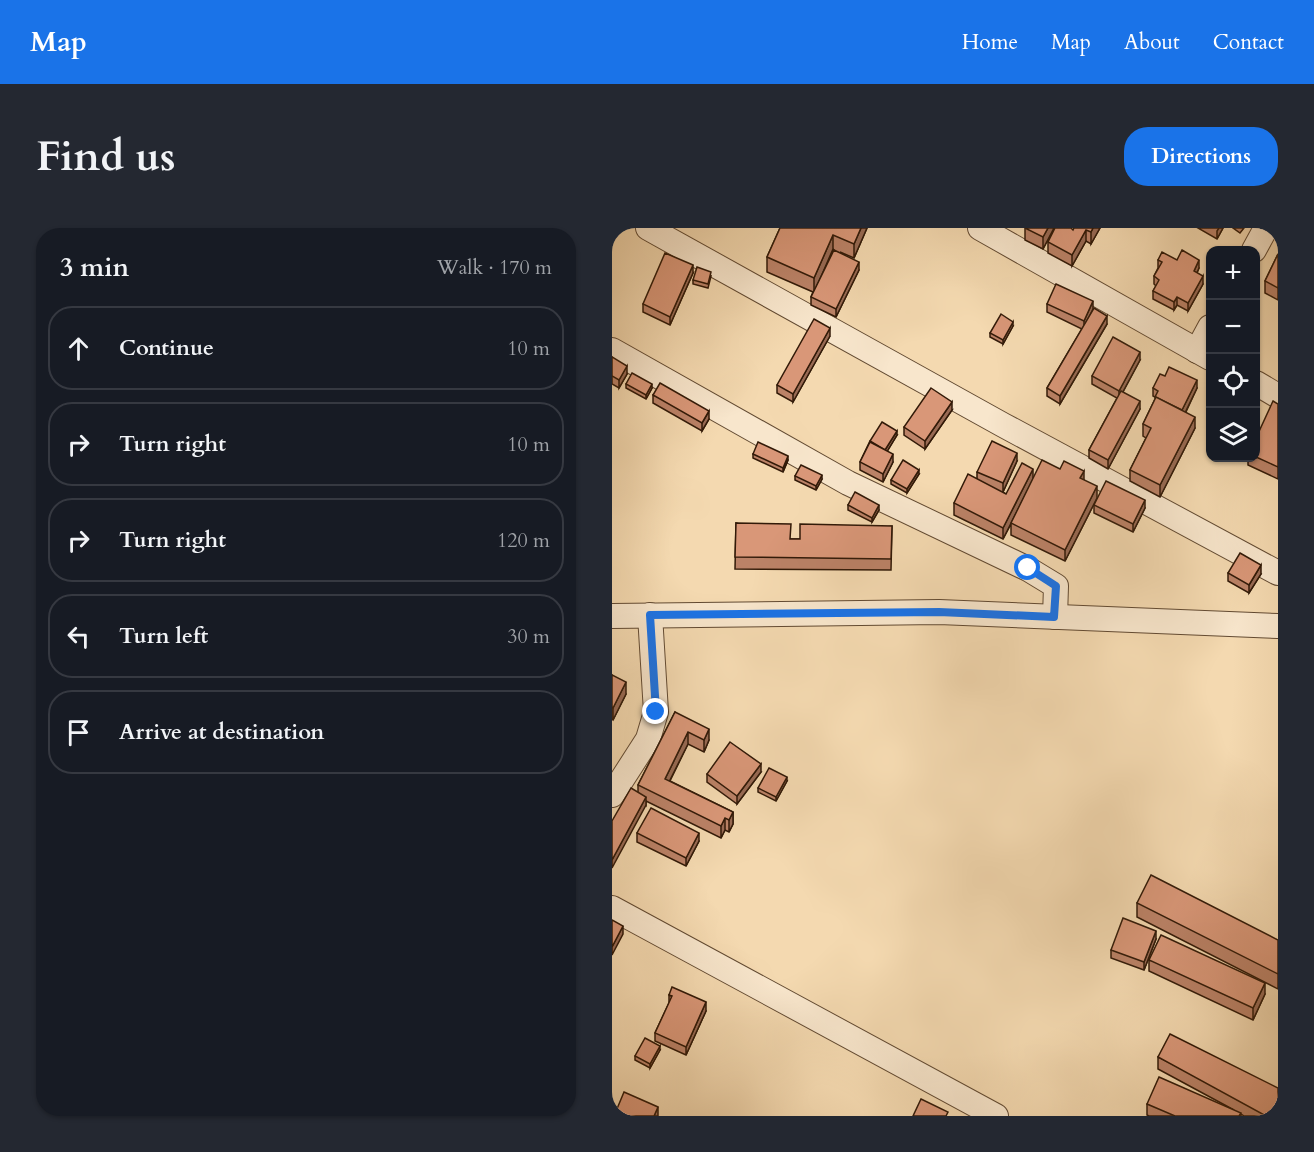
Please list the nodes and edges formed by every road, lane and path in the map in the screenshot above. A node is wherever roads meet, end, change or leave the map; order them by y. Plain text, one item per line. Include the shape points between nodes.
1 (648, 228) edge
2 (980, 228) edge
3 (1266, 228) edge
4 (1256, 246) edge
5 (612, 350) edge
6 (1204, 355) edge
7 (1260, 385) edge
8 (1278, 396) edge
9 (1278, 573) edge
10 (650, 615) junction
11 (612, 616) edge
12 (1054, 617) junction
13 (1278, 626) edge
14 (612, 795) edge
15 (612, 908) edge
16 (996, 1116) edge

1 - 9 street
2 - 6 street
3 - 4 street
5 - 12 street via 848,483 1028,568 1056,586
7 - 8 street
10 - 11 street
10 - 12 street via 939,612
10 - 14 street via 656,712 648,739
12 - 13 street
15 - 16 street

